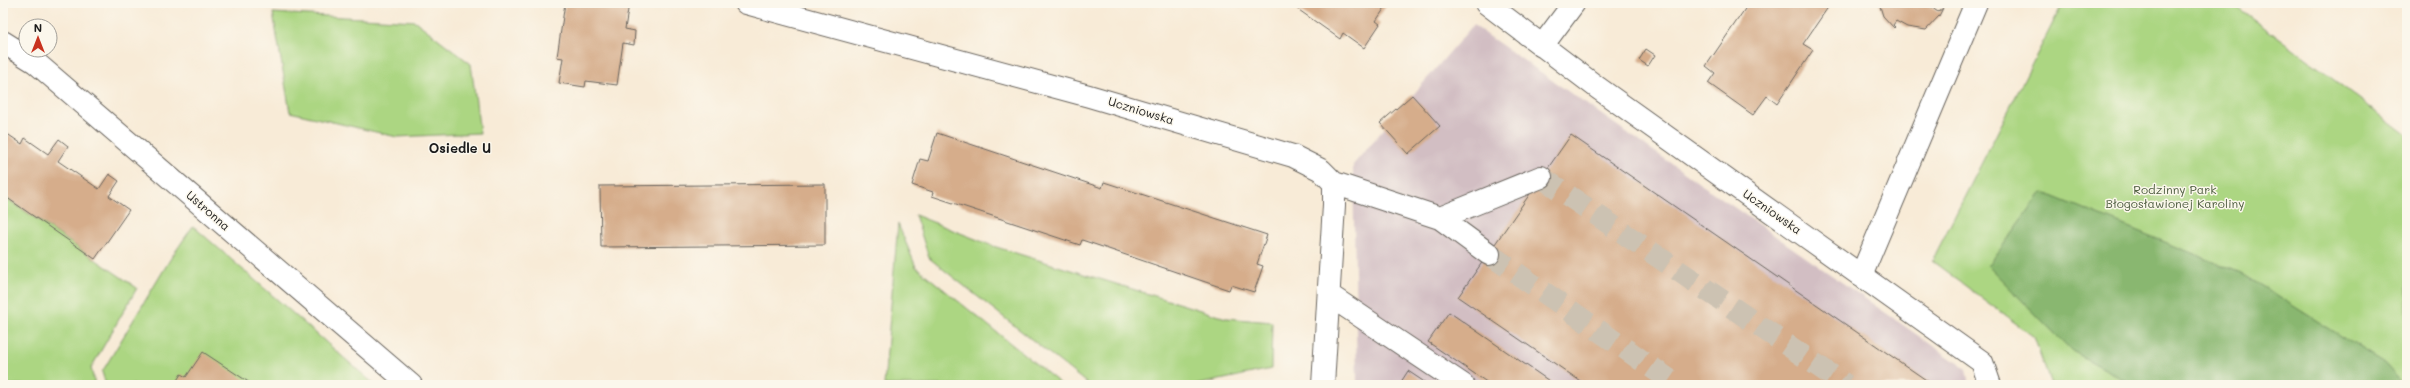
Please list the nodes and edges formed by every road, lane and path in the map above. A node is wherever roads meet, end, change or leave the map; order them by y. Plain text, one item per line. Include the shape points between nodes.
1 (746, 3) edge
2 (1486, 3) edge
3 (1574, 3) edge
4 (1976, 3) edge
5 (3, 42) edge
6 (1542, 46) junction
7 (1541, 177) dead end
8 (1334, 183) junction
9 (1440, 218) junction
10 (1489, 254) tunnel mouth
11 (1862, 276) junction
12 (1330, 295) junction
13 (411, 385) edge
14 (1323, 385) edge
15 (1463, 385) edge
16 (1990, 385) edge

1 - 8 street, Uczniowska via 1089,96 1293,156 1321,170
2 - 6 street, Uczniowska
3 - 6 street
4 - 11 street
5 - 13 street, Ustronna via 35,62
6 - 11 street, Uczniowska
7 - 9 street
8 - 9 street
8 - 12 street
9 - 10 street
11 - 16 street, Uczniowska via 1982,362
12 - 14 street
12 - 15 street

